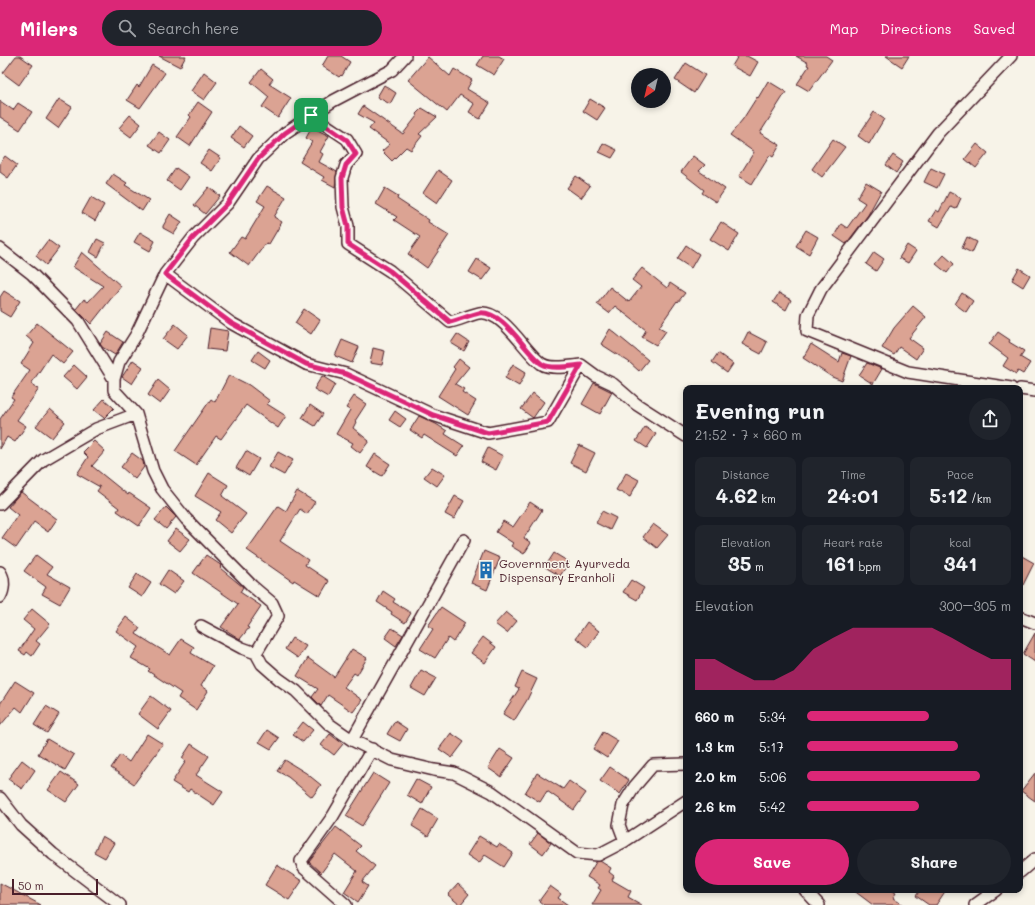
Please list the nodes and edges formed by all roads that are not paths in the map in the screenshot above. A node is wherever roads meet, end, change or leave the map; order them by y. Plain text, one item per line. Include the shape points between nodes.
1 (405, 56) edge
2 (1011, 56) edge
3 (311, 115) junction
4 (0, 249) edge
5 (165, 274) junction
6 (581, 365) junction
7 (114, 379) junction
8 (992, 385) edge
9 (1023, 389) edge
10 (1035, 391) edge
11 (136, 414) junction
12 (683, 434) edge
13 (0, 504) edge
14 (464, 540) dead end
15 (0, 572) edge
16 (0, 597) edge
17 (1023, 618) edge
18 (1035, 623) edge
19 (201, 626) dead end
20 (256, 653) junction
21 (352, 740) junction
22 (372, 749) junction
23 (683, 764) edge
24 (0, 798) edge
25 (683, 803) edge
26 (625, 841) junction
27 (1035, 859) edge
28 (1023, 869) edge
29 (808, 893) edge
30 (992, 893) edge
31 (120, 905) edge
32 (346, 905) edge
33 (819, 905) edge
34 (975, 905) edge

1 - 3 street via 392,70
2 - 8 street via 938,133 821,288 808,315 807,331 908,372
3 - 5 street via 285,133 258,159 228,203 193,238
3 - 6 street via 347,140 356,154 346,165 342,178 348,244 390,271 450,322 480,313 492,316 509,327 542,365 561,368
4 - 7 street via 32,274 78,321
5 - 6 street via 231,323 306,364 346,374 433,415 488,433 548,422
5 - 7 street via 136,335 119,362
6 - 12 street via 613,384 636,404
7 - 11 street via 114,390
9 - 10 street
11 - 13 street via 96,429 43,460
11 - 20 street via 153,471 162,489 186,519 272,603 278,616
14 - 21 street
15 - 16 street via 3,576 3,592
17 - 18 street
19 - 20 street
20 - 21 street via 262,664 296,691 329,724
21 - 22 street
22 - 26 street via 392,760 454,773 492,792 577,853 598,855
22 - 32 street via 332,816 301,861 304,868
23 - 26 street via 653,765 634,786 623,805 619,825
24 - 31 street via 22,825 53,854
25 - 26 street
27 - 28 street
29 - 33 street
30 - 34 street

